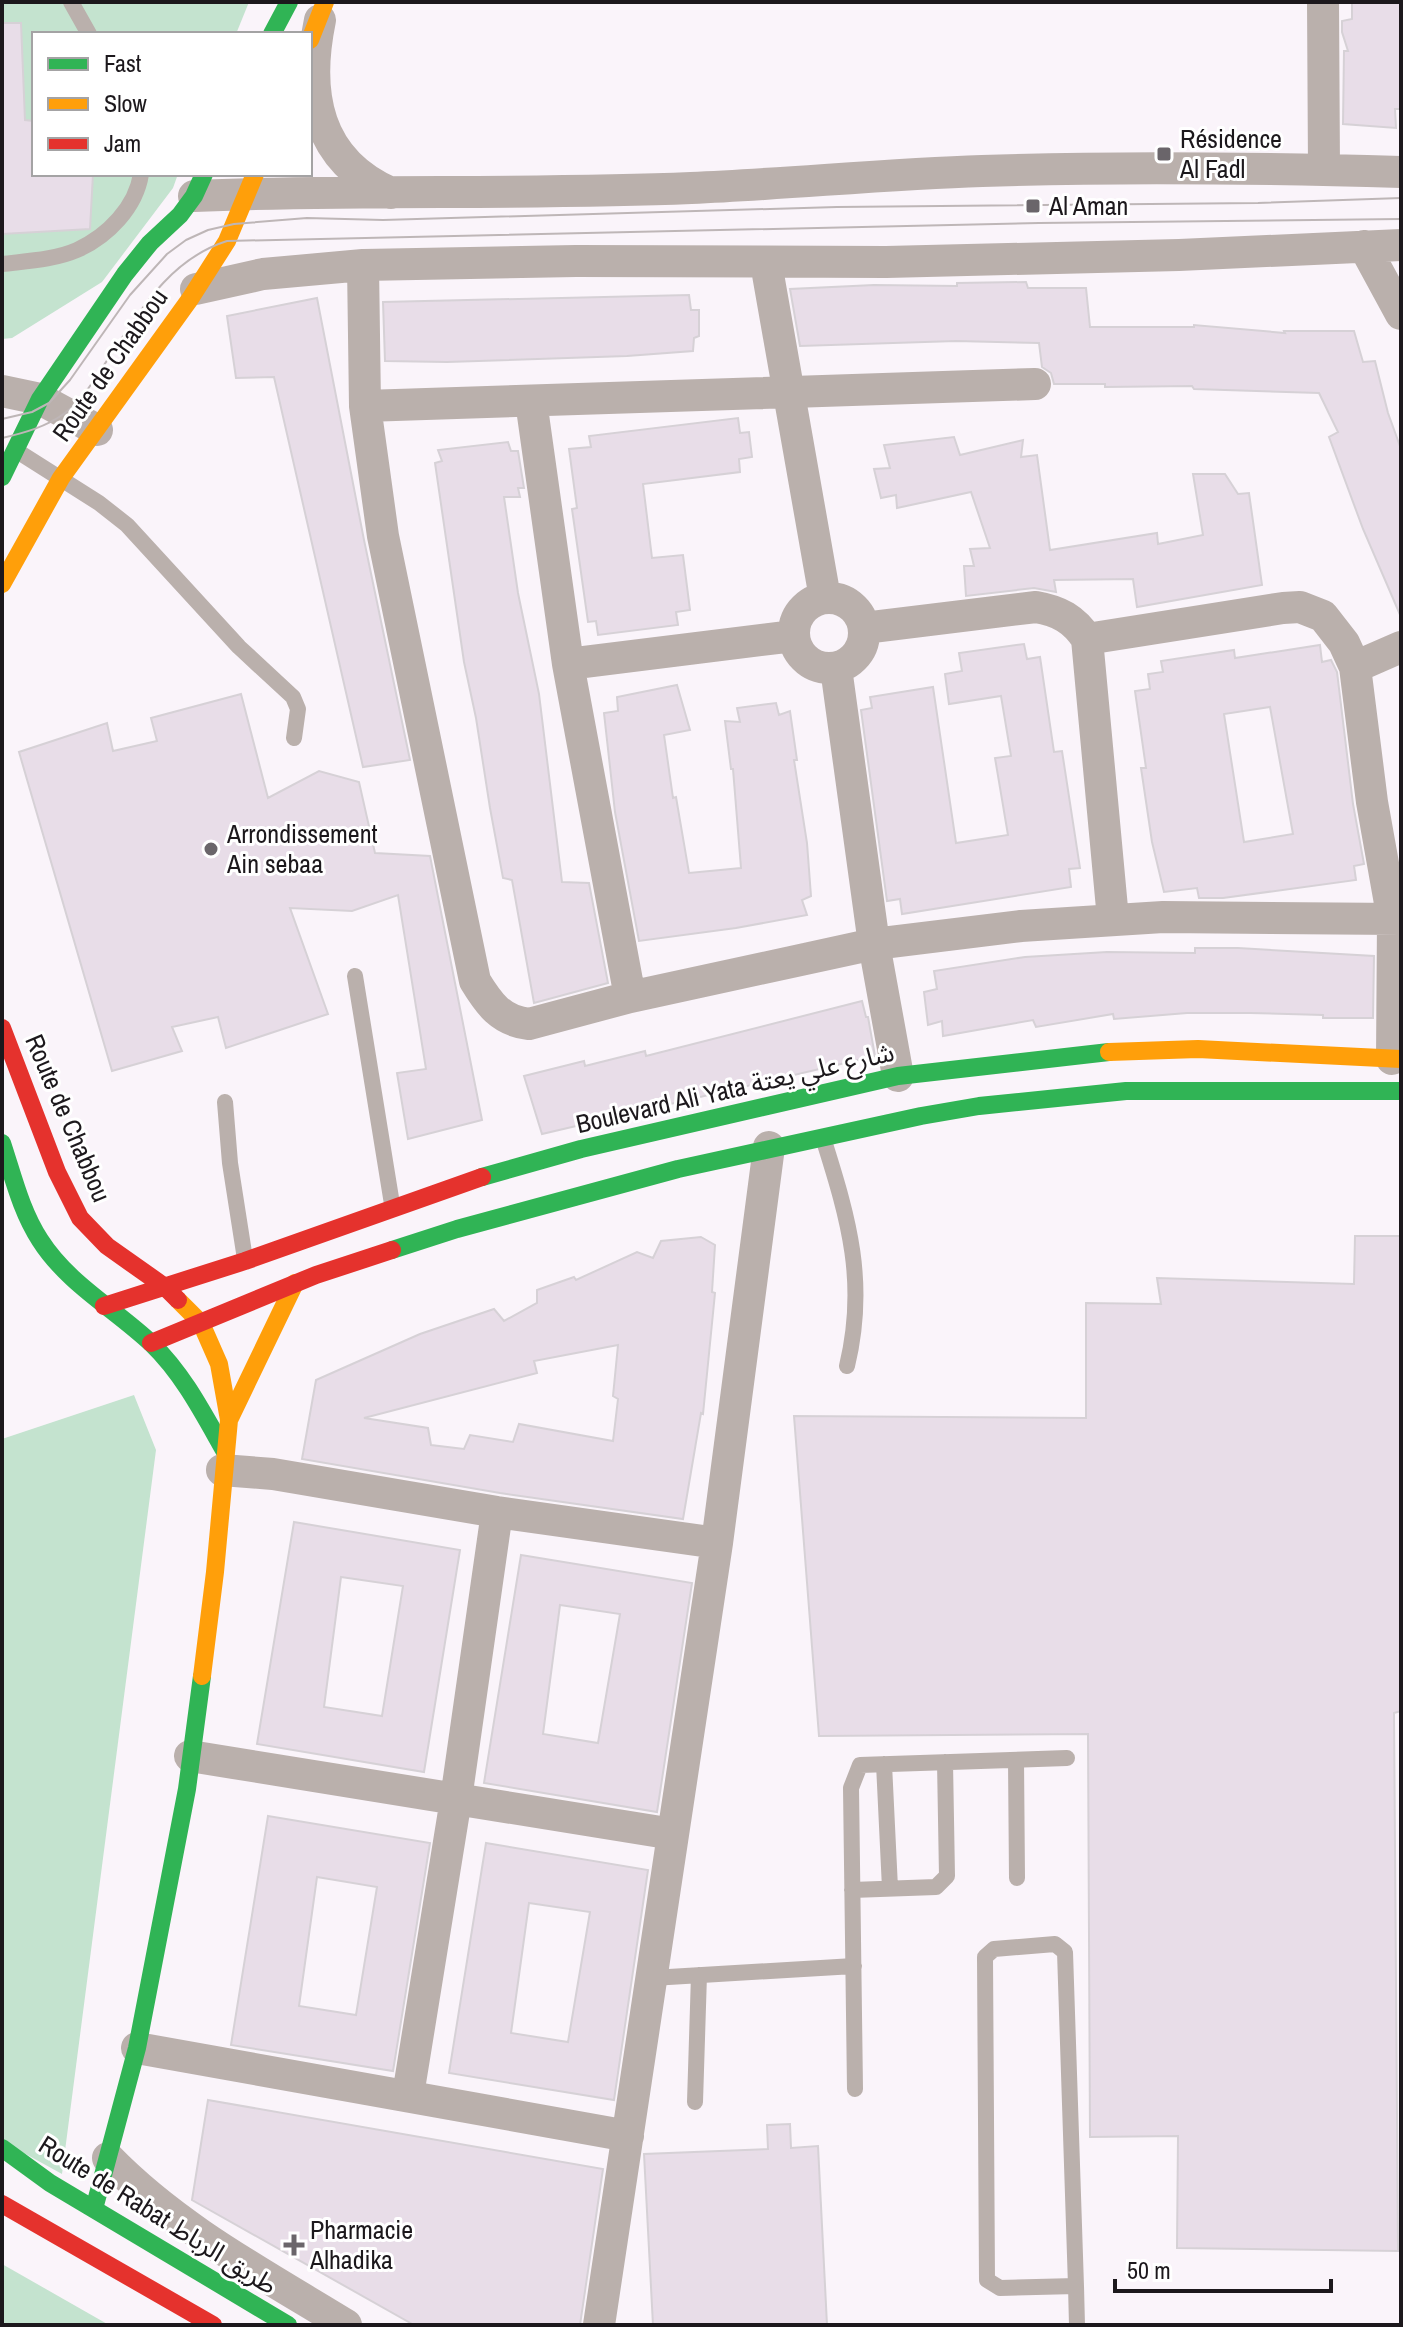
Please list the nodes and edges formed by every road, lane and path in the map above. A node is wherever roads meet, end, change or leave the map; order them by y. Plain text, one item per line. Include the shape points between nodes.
1 (71, 2) edge
2 (289, 2) edge
3 (1323, 2) edge
4 (319, 17) edge
5 (88, 32) edge
6 (273, 32) edge
7 (1324, 170) junction
8 (1401, 172) edge
9 (141, 176) edge
10 (251, 184) edge
11 (199, 185) edge
12 (394, 194) junction
13 (1401, 245) edge
14 (1364, 246) junction
15 (766, 263) junction
16 (2, 264) edge
17 (363, 265) junction
18 (196, 289) junction
19 (1401, 314) edge
20 (1035, 384) dead end
21 (2, 391) edge
22 (788, 393) junction
23 (40, 399) junction
24 (531, 401) junction
25 (365, 406) junction
26 (97, 430) junction
27 (15, 449) junction
28 (2, 477) edge
29 (61, 478) junction
30 (2, 584) edge
31 (825, 598) junction
32 (864, 628) junction
33 (794, 636) junction
34 (1087, 639) junction
35 (1401, 647) edge
36 (568, 664) junction
37 (1355, 667) junction
38 (836, 668) junction
39 (294, 738) dead end
40 (1113, 919) junction
41 (1397, 920) edge
42 (874, 944) junction
43 (355, 976) dead end
44 (630, 997) junction
45 (2, 1028) edge
46 (1396, 1059) edge
47 (898, 1076) junction
48 (1401, 1091) edge
49 (225, 1102) dead end
50 (823, 1137) junction
51 (2, 1143) edge
52 (769, 1147) junction
53 (393, 1207) junction
54 (245, 1261) junction
55 (295, 1283) junction
56 (165, 1287) junction
57 (104, 1306) junction
58 (201, 1323) junction
59 (151, 1343) junction
60 (847, 1366) dead end
61 (229, 1420) junction
62 (223, 1460) junction
63 (497, 1512) junction
64 (717, 1543) junction
65 (190, 1756) junction
66 (1067, 1758) dead end
67 (1016, 1760) junction
68 (945, 1762) junction
69 (884, 1764) junction
70 (456, 1799) junction
71 (673, 1834) junction
72 (1017, 1878) dead end
73 (890, 1888) junction
74 (852, 1890) junction
75 (854, 1966) junction
76 (699, 1975) junction
77 (652, 1978) junction
78 (137, 2048) junction
79 (855, 2089) dead end
80 (408, 2095) junction
81 (695, 2102) dead end
82 (628, 2136) junction
83 (2, 2150) edge
84 (108, 2158) junction
85 (2, 2195) edge
86 (2, 2204) edge
87 (94, 2209) junction
88 (84, 2249) junction
89 (1076, 2286) junction
90 (213, 2325) edge
91 (288, 2325) edge
92 (346, 2325) edge
93 (599, 2325) edge
94 (1077, 2325) edge

1 - 5 lane
2 - 6 street
3 - 7 street
4 - 12 street via 312,77 322,122 353,169
7 - 8 street
7 - 12 street via 981,171 693,188
9 - 16 lane via 124,215 97,238 63,254
10 - 11 street
10 - 12 street
10 - 18 street, Route de Chabbou via 227,241
11 - 23 street, Route de Chabbou via 180,215 137,258
13 - 14 street
14 - 15 street
14 - 19 street
15 - 17 street
15 - 22 street
17 - 18 street via 263,274
17 - 25 street
18 - 26 street, Route de Chabbou
20 - 22 street
21 - 23 street
22 - 24 street
22 - 31 street
23 - 26 street
23 - 27 street, Route de Chabbou
24 - 25 street
24 - 36 street
25 - 44 street via 383,536 475,981 501,1016 516,1023 549,1020
26 - 29 street, Route de Chabbou
27 - 28 street, Route de Chabbou
27 - 29 lane
29 - 30 street, Route de Chabbou
29 - 39 lane via 127,525 239,647 293,697 298,709
31 - 32 street via 846,602
31 - 33 street via 799,615
32 - 34 street via 1036,607 1072,620
32 - 38 street via 858,653
33 - 36 street
33 - 38 street via 808,661
34 - 37 street via 1300,607 1323,616
34 - 40 street
35 - 37 street
36 - 44 street
37 - 41 street via 1372,802
38 - 42 street
40 - 41 street
40 - 42 street
41 - 46 street
42 - 44 street
42 - 47 street
43 - 53 lane
45 - 56 street, Route de Chabbou via 80,1218 107,1246
46 - 47 street, Boulevard Ali Yata شارع علي يعتة via 1125,1050
47 - 53 street, Boulevard Ali Yata شارع علي يعتة via 581,1149
48 - 50 street via 1095,1094 979,1106
49 - 54 lane
50 - 52 street
50 - 60 lane via 856,1274
51 - 57 street via 41,1242
52 - 55 street via 516,1212
52 - 64 street
53 - 54 street, Boulevard Ali Yata شارع علي يعتة
54 - 56 street, Boulevard Ali Yata شارع علي يعتة
55 - 58 street
55 - 61 street
56 - 57 street, Boulevard Ali Yata شارع علي يعتة
56 - 58 street, Route de Chabbou
57 - 59 street
58 - 59 street
58 - 61 street via 219,1364
59 - 62 street via 198,1405
61 - 62 street
62 - 63 street via 273,1474
62 - 65 street via 215,1572
63 - 64 street
63 - 70 street
64 - 71 street
65 - 70 street
65 - 78 street
66 - 67 lane
67 - 68 lane
67 - 72 lane
68 - 69 lane
68 - 73 lane via 947,1876 936,1887
69 - 73 lane
69 - 74 lane via 860,1765 851,1788
70 - 71 street
70 - 80 street
71 - 77 street
73 - 74 lane
74 - 75 lane
75 - 76 lane
75 - 79 lane
76 - 77 lane
76 - 81 lane
77 - 82 street
78 - 80 street
78 - 84 street
80 - 82 street
82 - 93 street
83 - 87 street, Route de Rabat طريق الرباط
84 - 87 street
84 - 92 street via 186,2227
85 - 88 street
86 - 88 street
87 - 91 street, Route de Rabat طريق الرباط
88 - 90 street
89 - 89 lane via 1000,2288 987,2280 985,1957 994,1949 1055,1944 1065,1952
89 - 94 lane

